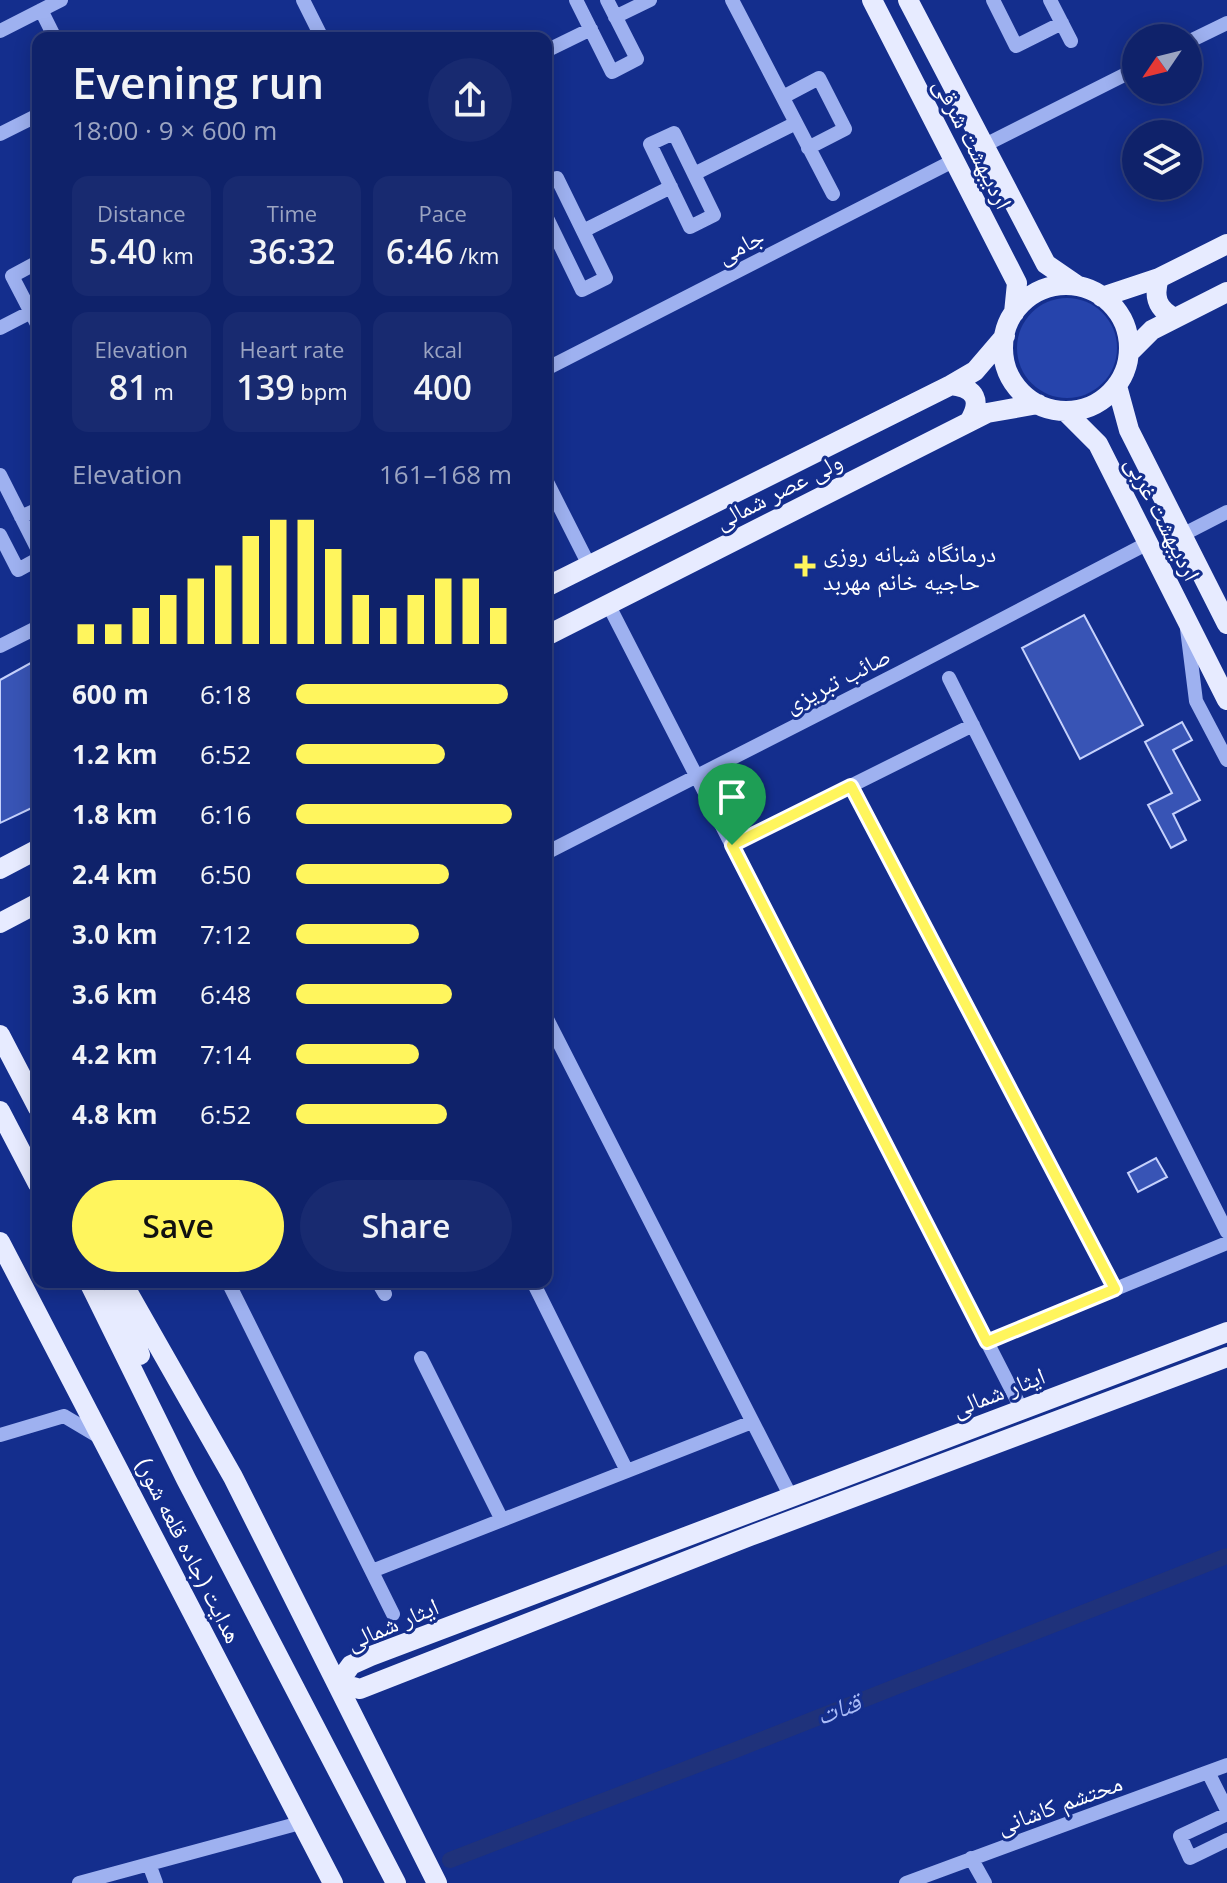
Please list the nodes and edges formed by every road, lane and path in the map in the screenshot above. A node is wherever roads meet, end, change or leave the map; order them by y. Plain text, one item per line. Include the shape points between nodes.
1 (61, 0) edge
2 (303, 0) edge
3 (576, 0) edge
4 (607, 0) edge
5 (650, 0) edge
6 (732, 0) edge
7 (872, 0) edge
8 (908, 0) edge
9 (993, 0) edge
10 (1050, 0) edge
11 (41, 10) junction
12 (615, 17) junction
13 (1062, 23) junction
14 (1227, 23) edge
15 (591, 29) junction
16 (0, 31) edge
17 (52, 32) edge
18 (319, 32) edge
19 (1202, 35) edge
20 (1071, 41) dead end
21 (552, 48) edge
22 (1122, 76) edge
23 (783, 97) junction
24 (32, 118) edge
25 (796, 123) junction
26 (0, 134) edge
27 (983, 146) junction
28 (808, 148) junction
29 (955, 160) junction
30 (694, 174) junction
31 (552, 181) edge
32 (671, 187) junction
33 (833, 194) dead end
34 (583, 231) junction
35 (1227, 244) edge
36 (552, 245) edge
37 (1036, 246) junction
38 (1004, 259) junction
39 (32, 265) edge
40 (1159, 278) junction
41 (1078, 286) junction
42 (1227, 292) edge
43 (1102, 297) junction
44 (1014, 313) junction
45 (32, 315) edge
46 (1175, 318) junction
47 (32, 320) edge
48 (0, 328) edge
49 (1005, 336) junction
50 (1129, 353) junction
51 (552, 366) edge
52 (951, 385) junction
53 (1117, 386) junction
54 (1038, 404) junction
55 (1065, 411) junction
56 (969, 422) junction
57 (1137, 446) junction
58 (1101, 452) junction
59 (0, 475) edge
60 (552, 492) edge
61 (32, 512) edge
62 (1227, 512) edge
63 (21, 517) junction
64 (0, 535) edge
65 (1182, 535) junction
66 (32, 538) edge
67 (1148, 543) junction
68 (32, 562) edge
69 (589, 565) junction
70 (552, 584) edge
71 (608, 604) junction
72 (1185, 617) junction
73 (1227, 624) edge
74 (32, 630) edge
75 (552, 633) edge
76 (0, 646) edge
77 (949, 678) dead end
78 (1227, 700) edge
79 (973, 725) junction
80 (1227, 760) edge
81 (696, 775) junction
82 (851, 786) junction
83 (732, 845) junction
84 (552, 850) edge
85 (32, 852) edge
86 (0, 869) edge
87 (32, 906) edge
88 (0, 923) edge
89 (552, 1029) edge
90 (0, 1035) edge
91 (32, 1096) edge
92 (0, 1111) edge
93 (32, 1172) edge
94 (1227, 1232) edge
95 (0, 1242) edge
96 (1227, 1243) edge
97 (92, 1288) edge
98 (114, 1288) edge
99 (125, 1288) edge
100 (231, 1288) edge
101 (536, 1288) edge
102 (1115, 1289) junction
103 (1227, 1332) edge
104 (987, 1342) junction
105 (1227, 1357) edge
106 (421, 1358) dead end
107 (74, 1382) junction
108 (1022, 1410) junction
109 (64, 1416) junction
110 (752, 1422) junction
111 (0, 1435) edge
112 (104, 1440) junction
113 (902, 1455) junction
114 (627, 1471) junction
115 (910, 1476) junction
116 (186, 1479) junction
117 (791, 1497) junction
118 (502, 1520) junction
119 (372, 1571) junction
120 (393, 1614) dead end
121 (338, 1683) junction
122 (1227, 1765) edge
123 (1208, 1772) junction
124 (1227, 1812) edge
125 (300, 1823) junction
126 (1227, 1840) edge
127 (971, 1858) junction
128 (149, 1864) junction
129 (79, 1883) edge
130 (156, 1883) edge
131 (333, 1883) edge
132 (396, 1883) edge
133 (437, 1883) edge
134 (906, 1883) edge
135 (985, 1883) edge

1 - 11 street
2 - 18 street
3 - 15 street
4 - 12 street
5 - 12 street
6 - 23 street
7 - 29 main road, اردیبهشت شرقی
8 - 27 main road, اردیبهشت شرقی
9 - 13 street via 1016,46
10 - 13 street
11 - 16 street
11 - 17 street
12 - 15 street via 637,59 625,66 612,72
13 - 20 street
14 - 19 street
15 - 21 street
22 - 27 street
23 - 25 street
23 - 28 street via 819,78 845,129
24 - 26 street
25 - 28 street
25 - 30 street
27 - 37 main road, اردیبهشت شرقی
28 - 33 street
29 - 38 main road, اردیبهشت شرقی
29 - 51 street, جامی
30 - 32 street via 714,215 690,227
30 - 32 street via 674,133 650,144
31 - 34 street via 557,178
32 - 34 street
34 - 36 street via 606,278 582,290
35 - 40 main road
37 - 38 main road via 1024,263
37 - 41 main road, اردیبهشت شرقی via 1046,264
38 - 44 main road, اردیبهشت شرقی via 1017,283
39 - 45 street via 12,276
40 - 43 main road
40 - 46 main road via 1157,302
41 - 43 main road
41 - 44 main road via 1042,290
42 - 46 main road
43 - 50 main road via 1121,318
44 - 49 main road
46 - 50 main road via 1152,330
47 - 48 street
49 - 52 main road, ولی عصر شمالی via 975,371
49 - 54 main road via 1012,381
50 - 53 main road
52 - 56 main road via 965,386 975,396 977,410
52 - 69 main road, ولی عصر شمالی
53 - 55 main road via 1089,407
53 - 57 main road, اردیبهشت غربی
54 - 55 main road
54 - 56 main road, ولی عصر شمالی via 987,413
55 - 58 main road, اردیبهشت غربی
56 - 71 main road, ولی عصر شمالی
57 - 58 main road via 1125,439 1111,442
57 - 65 main road, اردیبهشت غربی
58 - 67 main road, اردیبهشت غربی
59 - 63 street
60 - 69 street
61 - 63 street
62 - 65 street
63 - 66 street
64 - 68 street via 18,570
65 - 73 main road, اردیبهشت غربی
67 - 72 main road, اردیبهشت غربی
67 - 81 street, صائب تبریزی
69 - 70 main road, ولی عصر شمالی
71 - 75 main road, ولی عصر شمالی
71 - 81 street
72 - 78 main road, اردیبهشت غربی
72 - 80 street via 1196,701
74 - 76 street
77 - 79 street
79 - 82 street
79 - 94 street
81 - 83 street
81 - 84 street, صائب تبریزی
82 - 83 street
82 - 102 street
83 - 104 street
85 - 86 main road
87 - 88 main road
89 - 110 street
90 - 91 main road
92 - 93 main road
95 - 107 main road, هدایت (جاده قلعه شور)
96 - 102 street
97 - 116 main road, هدایت (جاده قلعه شور)
98 - 116 main road
99 - 121 main road via 233,1477
100 - 119 street
101 - 114 street
102 - 104 street
103 - 108 main road, ایثار شمالی
104 - 108 street
105 - 115 main road, ایثار شمالی
106 - 118 street
107 - 109 street
107 - 112 main road, هدایت (جاده قلعه شور)
108 - 113 main road, ایثار شمالی
109 - 111 street
109 - 112 street
110 - 114 street
110 - 117 street
112 - 125 main road, هدایت (جاده قلعه شور)
113 - 115 main road
113 - 117 main road, ایثار شمالی
114 - 118 street
115 - 121 main road, ایثار شمالی via 360,1689
116 - 132 main road, هدایت (جاده قلعه شور)
117 - 121 main road, ایثار شمالی via 371,1656 351,1665
118 - 119 street
119 - 120 street
121 - 133 main road
122 - 123 street, محتشم کاشانی
123 - 124 street
123 - 127 street, محتشم کاشانی
124 - 126 street via 1180,1836 1190,1858
125 - 128 street
125 - 131 main road, هدایت (جاده قلعه شور)
127 - 134 street, محتشم کاشانی
127 - 135 street
128 - 129 street
128 - 130 street

